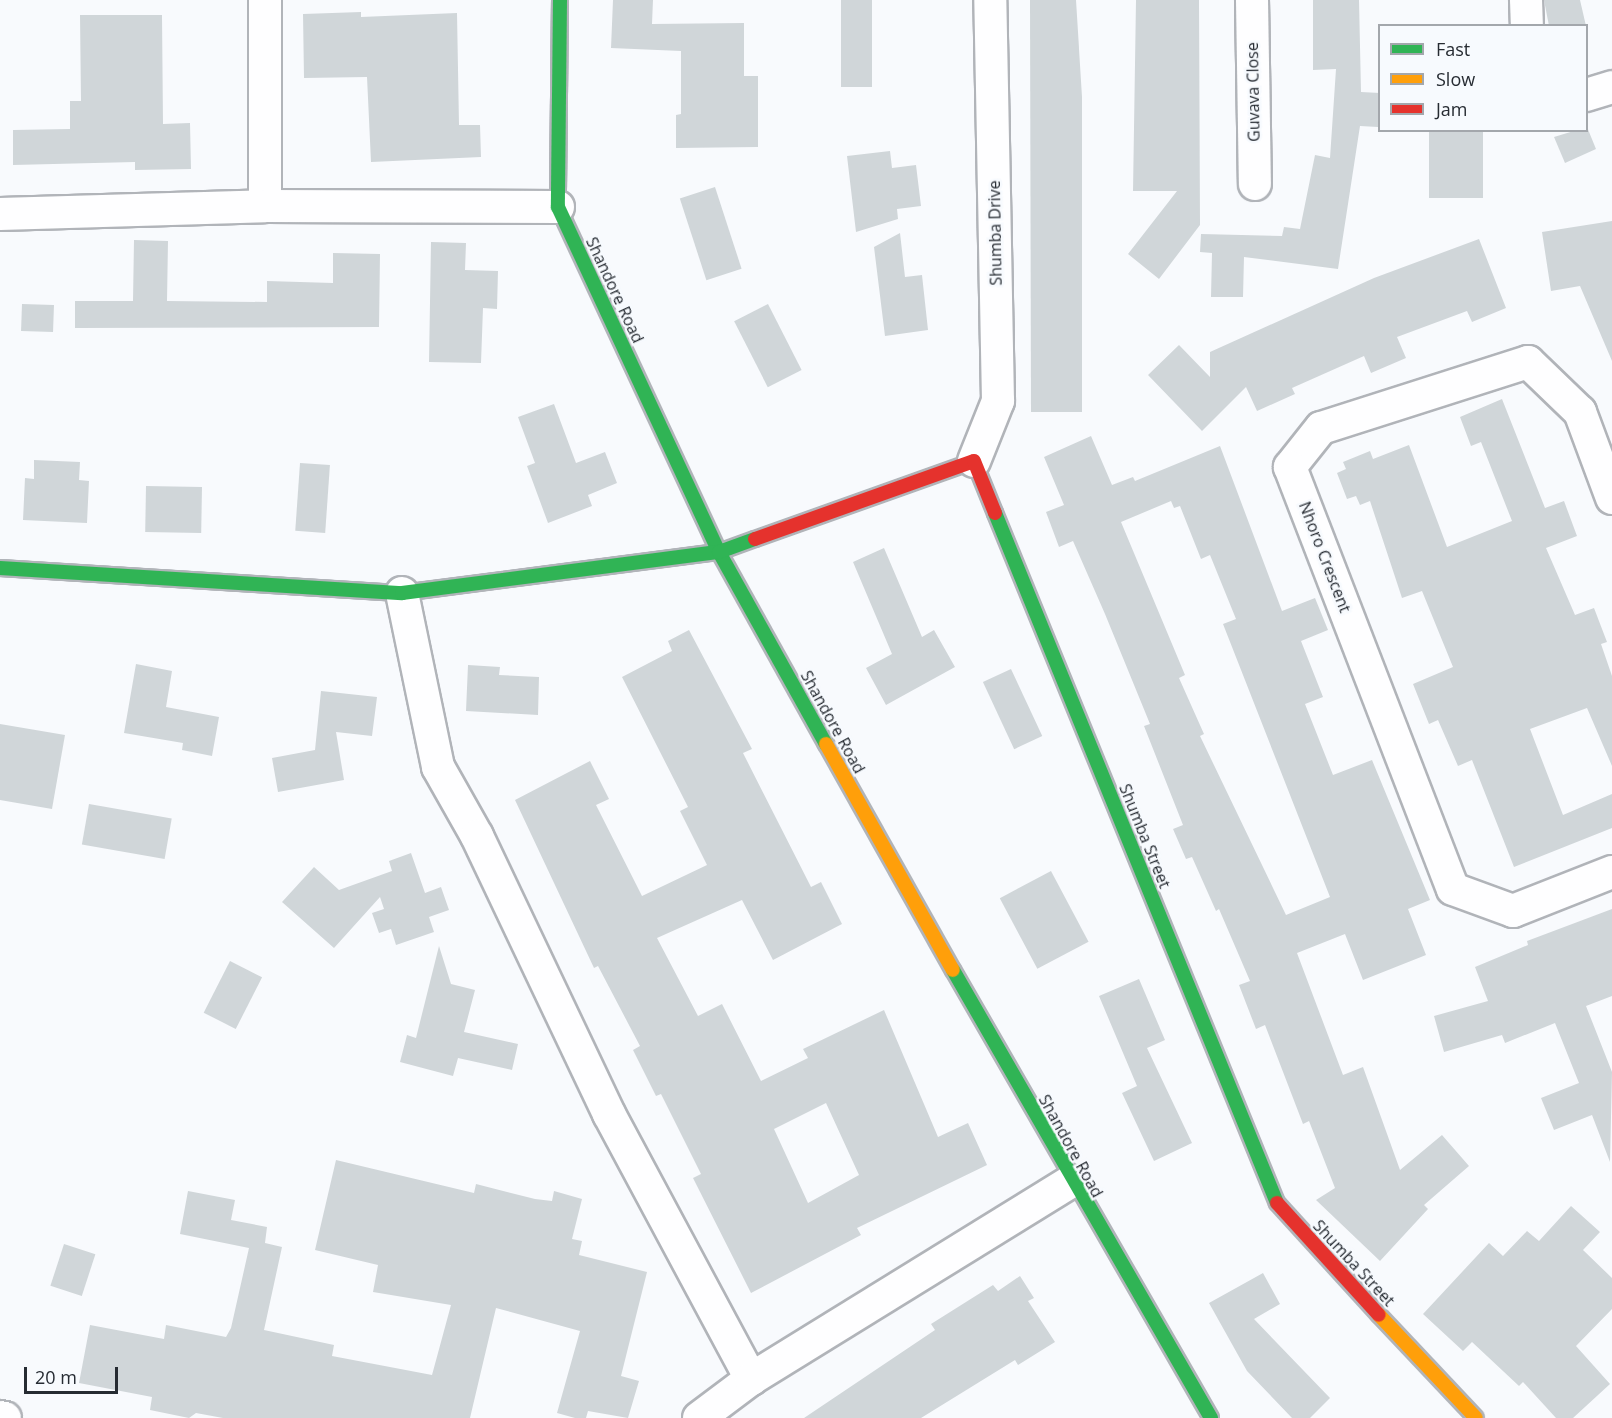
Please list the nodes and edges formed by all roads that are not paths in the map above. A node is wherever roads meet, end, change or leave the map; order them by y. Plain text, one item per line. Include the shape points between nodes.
1 (265, 0) edge
2 (560, 0) edge
3 (990, 0) edge
4 (1252, 0) edge
5 (1527, 0) edge
6 (1527, 24) edge
7 (1612, 87) edge
8 (1588, 95) edge
9 (1255, 184) dead end
10 (265, 206) junction
11 (558, 207) junction
12 (0, 214) edge
13 (974, 461) junction
14 (1612, 498) edge
15 (719, 552) junction
16 (0, 568) edge
17 (402, 593) junction
18 (1612, 872) edge
19 (1071, 1181) junction
20 (751, 1380) junction
21 (0, 1417) edge
22 (5, 1418) edge
23 (699, 1418) edge
24 (1211, 1418) edge
25 (1476, 1418) edge

1 - 10 street
2 - 11 street, Shandore Road
3 - 13 street, Shumba Drive via 998,401
4 - 9 street, Guvava Close
5 - 6 street
7 - 8 street
10 - 11 street
10 - 12 street
11 - 15 street, Shandore Road
13 - 15 street
13 - 25 street, Shumba Street via 1278,1206
14 - 18 street, Nhoro Crescent via 1580,412 1528,362 1321,428 1290,467 1453,889 1513,911
15 - 17 street
15 - 19 street, Shandore Road
16 - 17 street
17 - 20 street via 438,767 477,836 609,1114
19 - 20 street
19 - 24 street, Shandore Road
20 - 23 street
21 - 22 street

